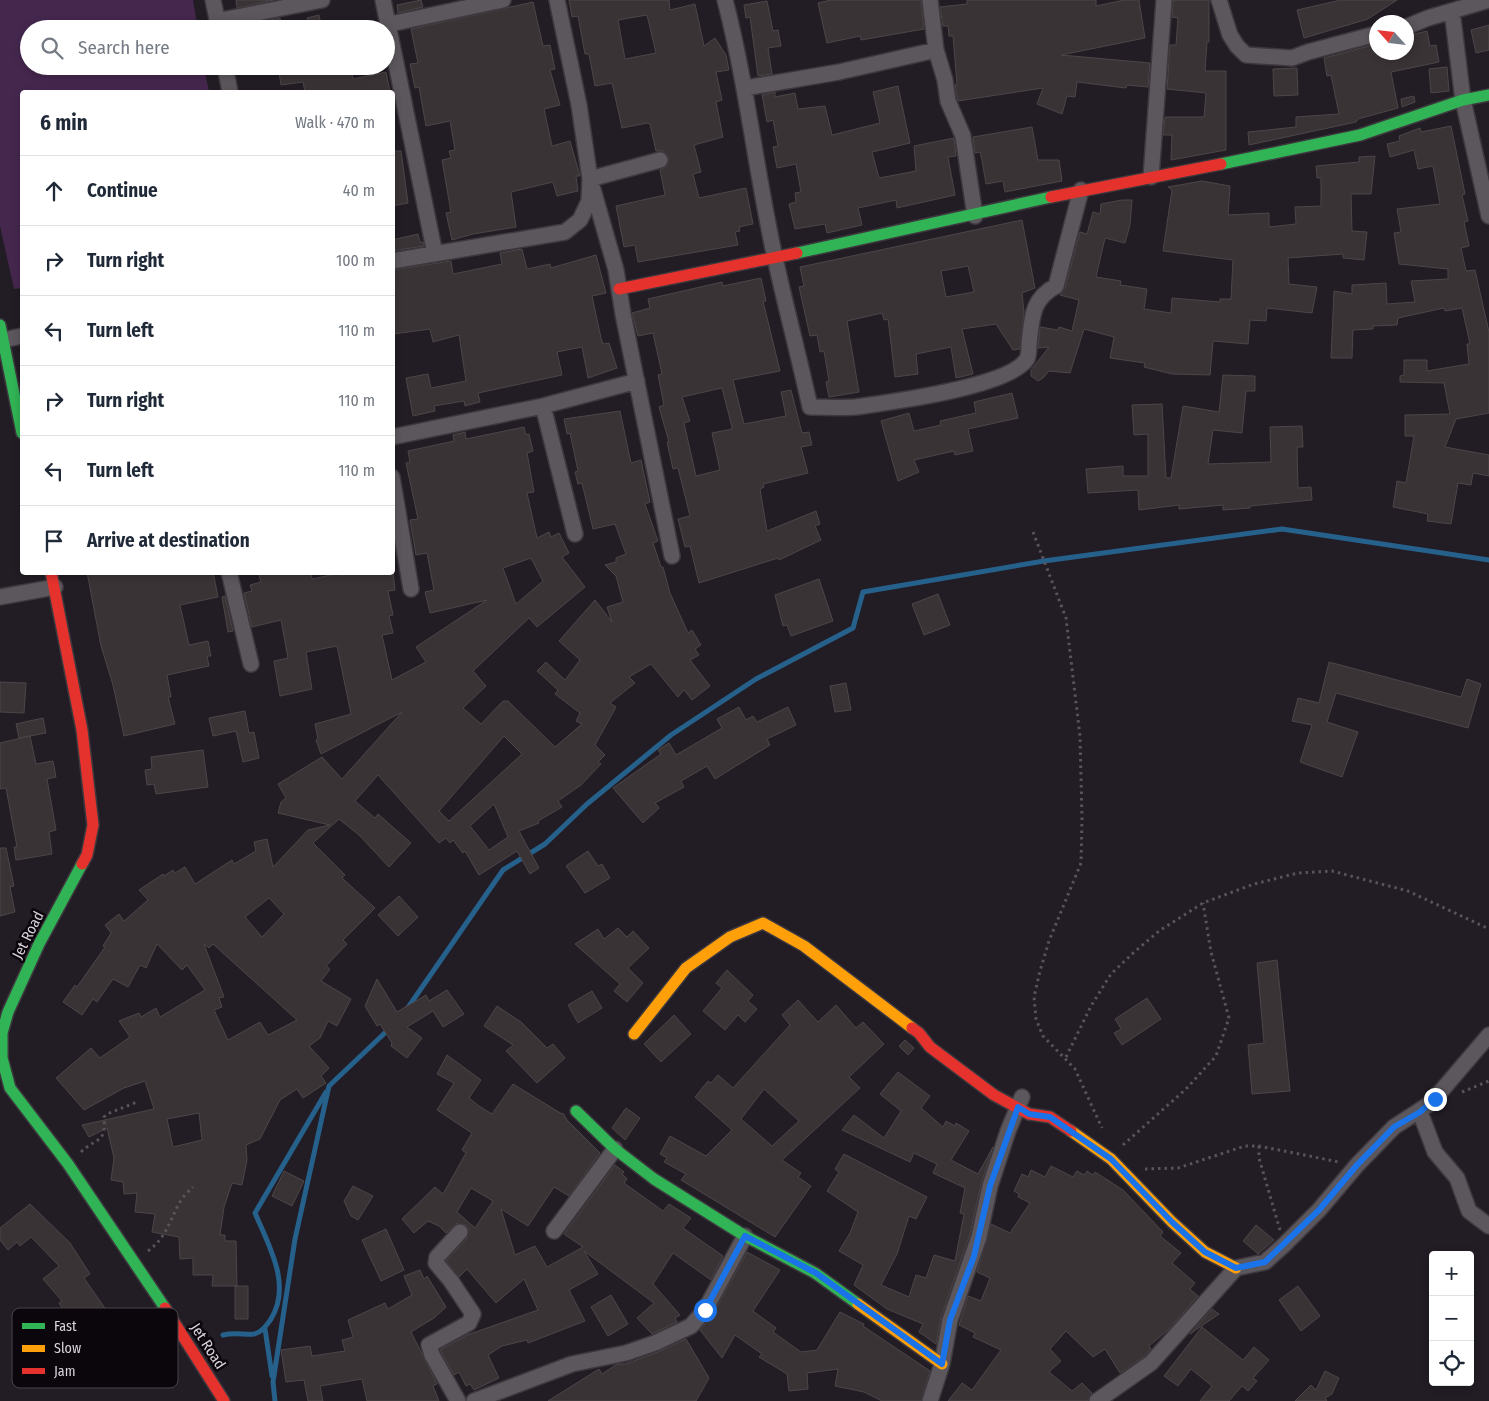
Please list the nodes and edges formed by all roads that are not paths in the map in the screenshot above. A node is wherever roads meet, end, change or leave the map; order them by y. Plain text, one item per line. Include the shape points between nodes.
1 (213, 0) edge
2 (322, 0) edge
3 (383, 0) edge
4 (503, 0) edge
5 (557, 0) edge
6 (725, 0) edge
7 (930, 0) edge
8 (1164, 0) edge
9 (1219, 0) edge
10 (1489, 0) edge
11 (1452, 11) junction
12 (217, 20) edge
13 (239, 20) edge
14 (389, 20) edge
15 (395, 23) edge
16 (1414, 24) edge
17 (1369, 36) edge
18 (395, 50) edge
19 (936, 50) junction
20 (227, 75) edge
21 (745, 88) junction
22 (230, 90) edge
23 (1489, 95) edge
24 (1463, 100) junction
25 (660, 160) dead end
26 (1150, 177) junction
27 (590, 179) junction
28 (1082, 190) junction
29 (975, 216) junction
30 (1489, 216) edge
31 (435, 254) junction
32 (775, 259) junction
33 (395, 261) edge
34 (619, 290) junction
35 (0, 325) edge
36 (20, 336) edge
37 (3, 340) junction
38 (638, 381) junction
39 (543, 406) junction
40 (20, 423) edge
41 (395, 436) edge
42 (395, 495) edge
43 (575, 534) dead end
44 (672, 556) dead end
45 (230, 575) edge
46 (53, 580) edge
47 (411, 589) dead end
48 (0, 597) edge
49 (252, 664) dead end
50 (0, 998) edge
51 (8, 1012) junction
52 (634, 1034) dead end
53 (1489, 1035) edge
54 (1020, 1102) junction
55 (576, 1111) dead end
56 (1420, 1112) junction
57 (615, 1150) junction
58 (1489, 1226) edge
59 (554, 1231) dead end
60 (460, 1232) dead end
61 (745, 1236) junction
62 (1236, 1268) junction
63 (165, 1308) edge
64 (178, 1328) edge
65 (942, 1364) junction
66 (224, 1401) edge
67 (458, 1401) edge
68 (474, 1401) edge
69 (930, 1401) edge
70 (1097, 1401) edge

1 - 12 street
2 - 13 street
3 - 14 street
4 - 15 street
5 - 27 street via 579,104
6 - 21 street
7 - 19 street
8 - 26 street
9 - 17 street via 1230,35 1246,54 1292,58
10 - 11 street
11 - 16 street
11 - 24 street
18 - 31 street
19 - 21 street via 839,72
19 - 29 street via 948,101 963,136
20 - 22 street
21 - 32 street
23 - 24 street
24 - 26 street via 1360,135
24 - 30 street
25 - 27 street
26 - 28 street
27 - 31 street via 589,201 580,220 564,232
27 - 34 street
28 - 29 street
28 - 32 street via 1056,286 1044,292 1037,301 1028,358 1018,369 962,388 854,407 810,407
29 - 32 street
31 - 33 street
32 - 34 street
34 - 38 street
35 - 37 street
36 - 37 street
37 - 40 street
38 - 39 street
38 - 44 street
39 - 41 street
39 - 43 street
42 - 47 street
45 - 49 street
46 - 48 street
46 - 51 street, Jet Road via 82,730 93,825 87,855 39,944
50 - 51 street
51 - 63 street, Jet Road via 2,1033 2,1050 10,1088 68,1164
52 - 54 street via 686,968 730,937 763,923 804,946 919,1033 930,1047 994,1095
53 - 56 street
54 - 62 street via 1029,1114 1050,1117 1111,1159 1205,1252
54 - 65 street via 990,1186 974,1256 950,1320
55 - 57 street
56 - 58 street via 1435,1152 1457,1178 1469,1211
56 - 62 street via 1394,1127 1319,1210 1265,1262
57 - 59 street
57 - 61 street via 654,1179
60 - 67 street via 437,1257 436,1263 473,1314 470,1323 430,1345 432,1355
61 - 65 street via 816,1273
61 - 68 street via 705,1310 691,1326 655,1343 626,1353 572,1364
62 - 70 street via 1151,1363
64 - 66 street, Jet Road
65 - 69 street

